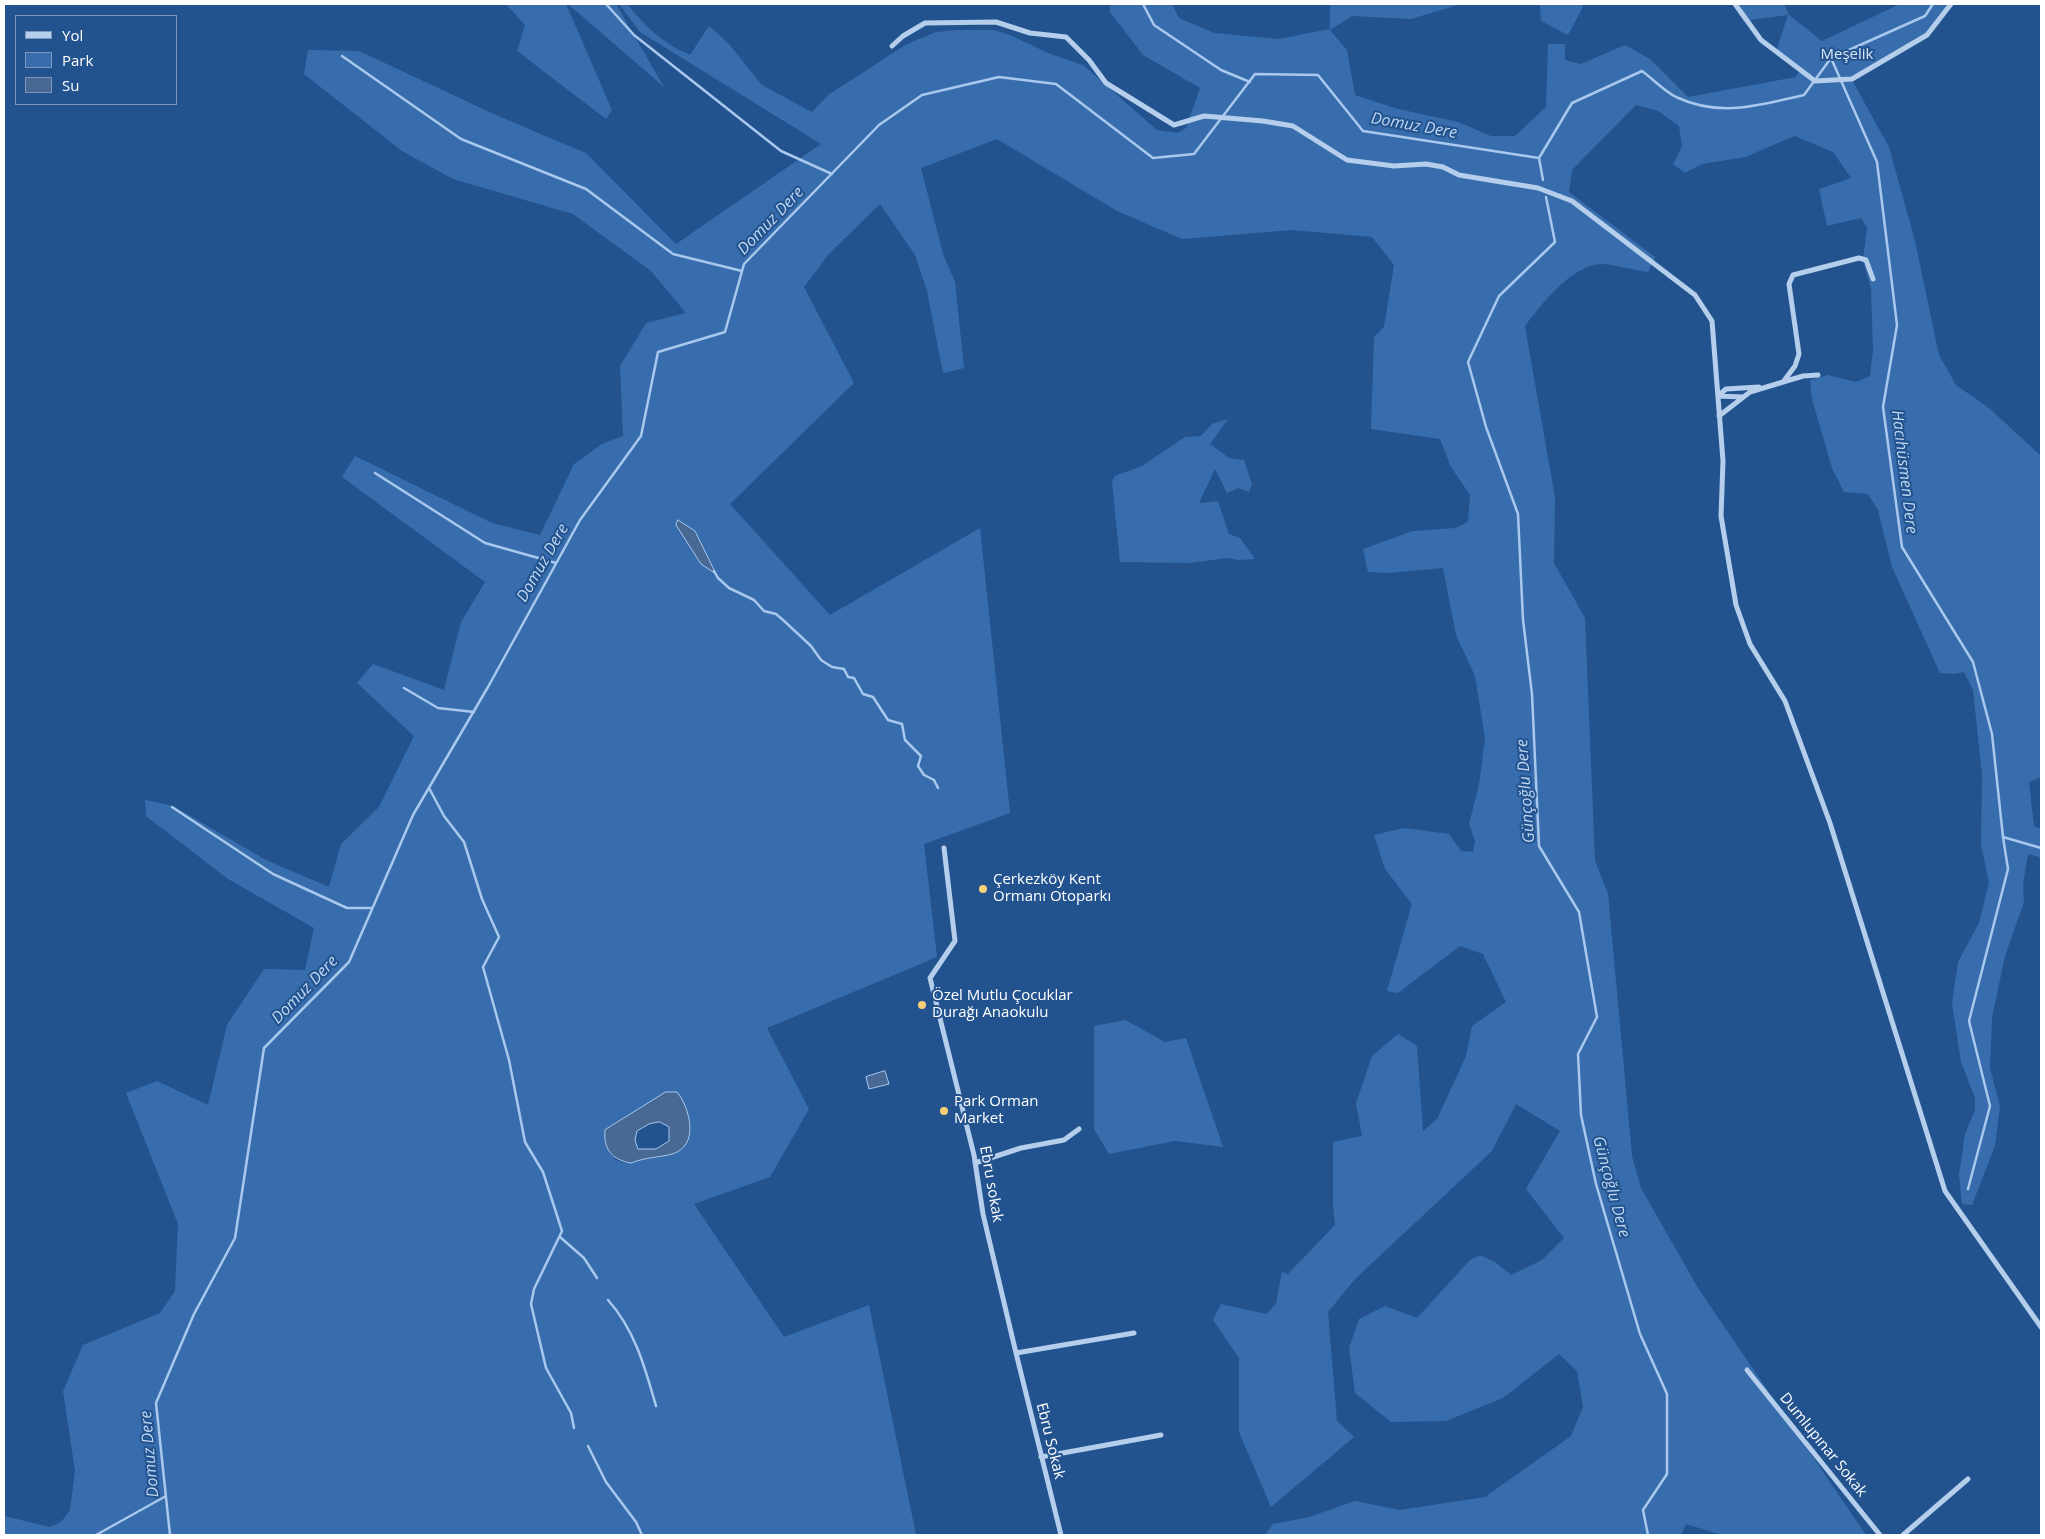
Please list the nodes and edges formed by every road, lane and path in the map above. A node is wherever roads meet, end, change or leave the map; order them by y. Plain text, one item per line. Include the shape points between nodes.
1 (1735, 4) edge
2 (1951, 4) edge
3 (892, 46) dead end
4 (1873, 279) dead end
5 (1818, 375) dead end
6 (1782, 382) junction
7 (1767, 386) junction
8 (1718, 396) junction
9 (1744, 397) junction
10 (1719, 416) junction
11 (944, 848) dead end
12 (1079, 1129) dead end
13 (975, 1163) junction
14 (2041, 1327) edge
15 (1134, 1333) dead end
16 (1016, 1353) junction
17 (1747, 1370) dead end
18 (1161, 1435) dead end
19 (1041, 1457) junction
20 (1968, 1479) dead end
21 (1061, 1535) edge
22 (1880, 1535) edge
23 (1903, 1535) edge

1 - 2 street via 1761,40 1815,81 1852,80 1927,35
3 - 8 street via 926,23 996,22 1030,33 1066,37 1106,83 1174,125 1204,116 1293,126 1347,160 1394,166 1426,164 1443,167 1459,175 1538,188 1572,201 1695,295 1712,321
4 - 6 street via 1866,260 1859,258 1793,275 1789,284 1799,354
5 - 6 street
6 - 7 street
7 - 8 street via 1726,389
7 - 9 street
8 - 9 street
8 - 10 street
9 - 10 street
10 - 14 street via 1723,461 1720,516 1739,613 1750,644 1785,701 1830,823 1945,1191
11 - 13 street, Ebru sokak via 955,941 930,978
12 - 13 street via 1064,1140 1021,1148
13 - 16 street, Ebru sokak via 982,1214
15 - 16 street
16 - 19 street, Ebru Sokak
17 - 22 street, Dumlupınar Sokak
18 - 19 street
19 - 21 street, Ebru Sokak
20 - 23 street

